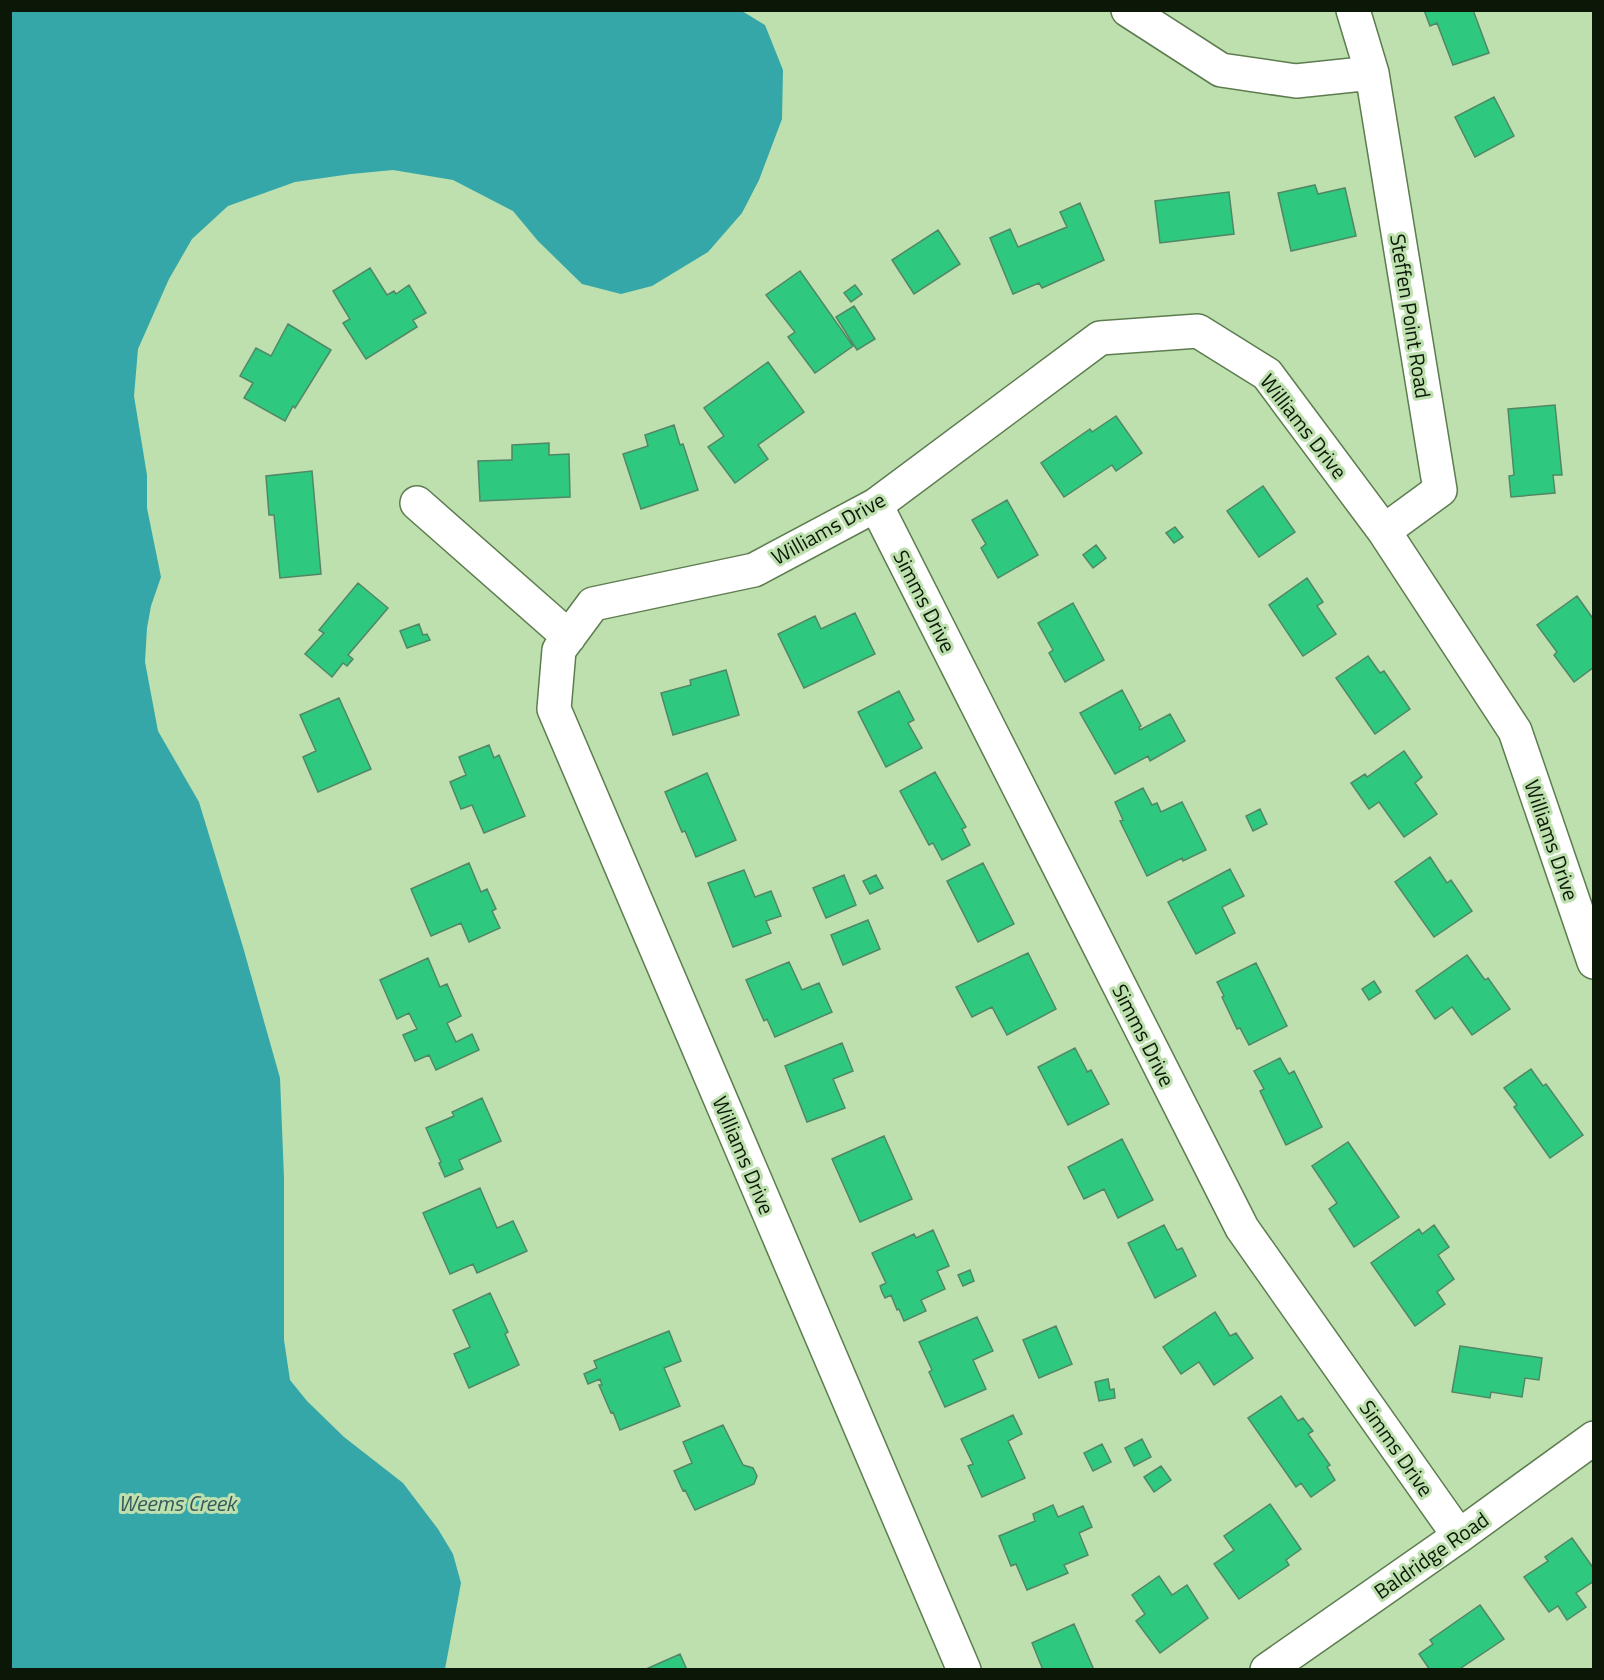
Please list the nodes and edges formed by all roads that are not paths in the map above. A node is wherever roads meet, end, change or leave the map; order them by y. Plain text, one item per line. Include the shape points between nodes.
1 (1353, 10) edge
2 (1132, 14) edge
3 (1372, 73) junction
4 (417, 503) dead end
5 (876, 505) junction
6 (1384, 531) junction
7 (569, 637) junction
8 (1593, 962) edge
9 (1593, 1438) edge
10 (1459, 1536) junction
11 (964, 1670) edge
12 (1266, 1670) edge

1 - 3 street, Steffen Point Road
2 - 3 street via 1221,70 1296,81
3 - 6 street, Steffen Point Road via 1440,490
4 - 7 street
5 - 6 street, Williams Drive via 1100,338 1198,331 1267,374
5 - 7 street, Williams Drive via 754,570 593,604
5 - 10 street, Simms Drive via 1242,1227
6 - 8 street, Williams Drive via 1515,731
7 - 11 street, Williams Drive via 559,650 554,709
9 - 10 street, Baldridge Road
10 - 12 street, Baldridge Road

